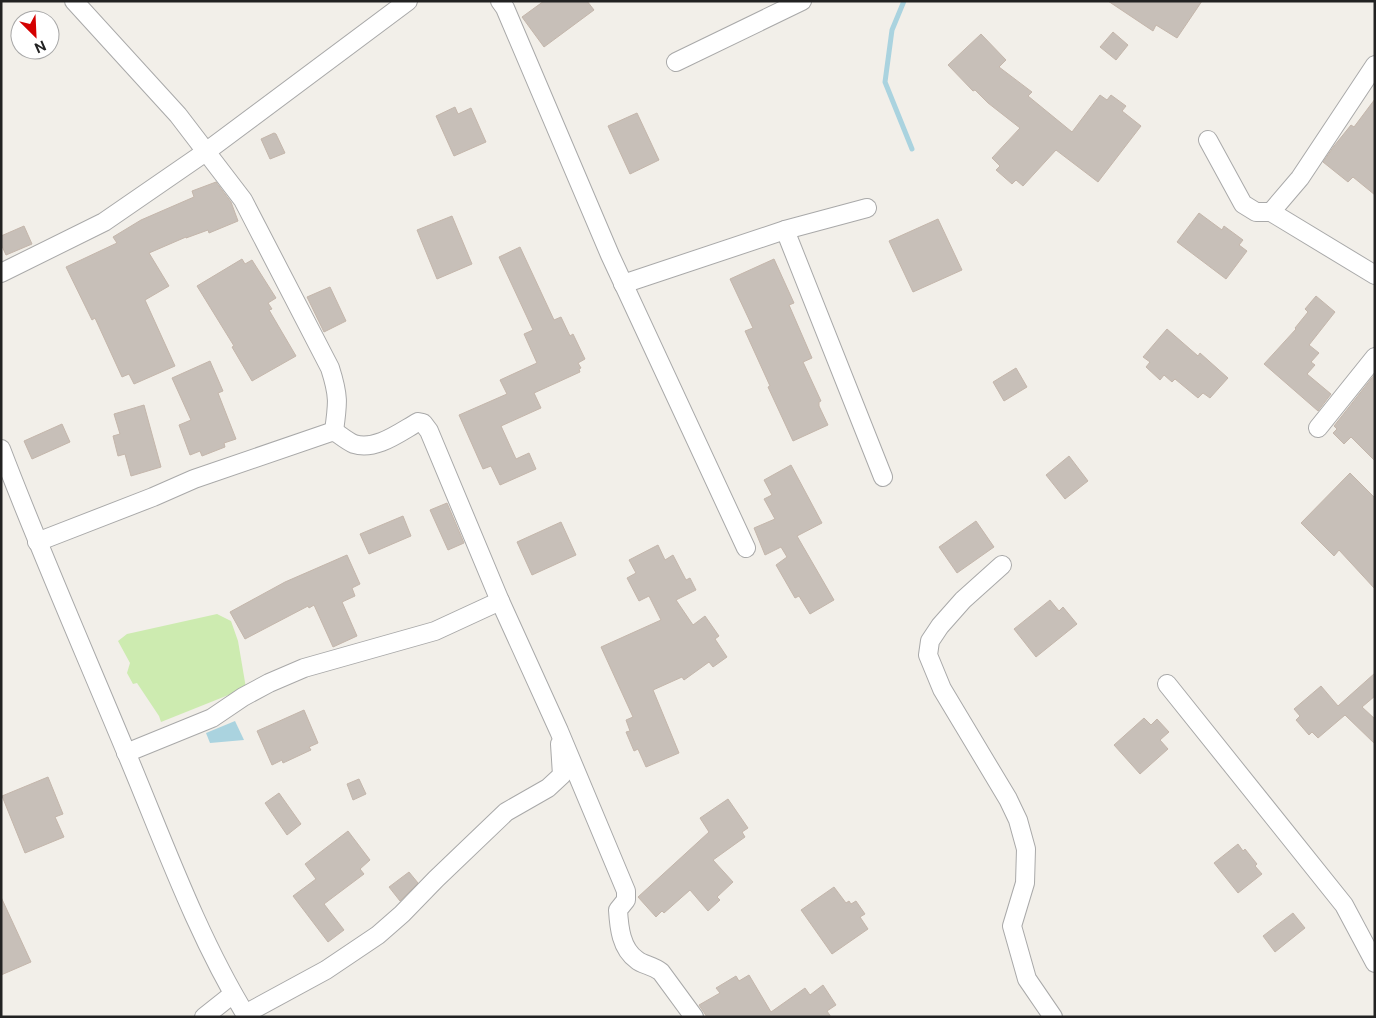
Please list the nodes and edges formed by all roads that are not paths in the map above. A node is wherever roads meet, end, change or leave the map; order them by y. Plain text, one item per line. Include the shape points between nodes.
1 (74, 1) edge
2 (408, 1) edge
3 (500, 1) edge
4 (802, 1) edge
5 (676, 62) dead end
6 (1375, 65) edge
7 (1208, 140) dead end
8 (207, 151) junction
9 (867, 208) dead end
10 (1271, 212) junction
11 (785, 230) junction
12 (1, 273) edge
13 (1375, 275) edge
14 (623, 284) junction
15 (1375, 357) edge
16 (1318, 428) dead end
17 (334, 431) junction
18 (1, 448) edge
19 (883, 477) dead end
20 (37, 542) junction
21 (746, 548) dead end
22 (1002, 566) dead end
23 (500, 601) junction
24 (1167, 684) dead end
25 (560, 731) junction
26 (126, 752) junction
27 (1375, 963) edge
28 (233, 994) junction
29 (246, 1016) edge
30 (204, 1017) edge
31 (694, 1017) edge
32 (1053, 1017) edge

1 - 8 street
2 - 8 street
3 - 14 street
4 - 5 street
6 - 10 street via 1300,178
7 - 10 street via 1243,204 1256,212
8 - 12 street via 104,222
8 - 17 street via 243,200 330,368 338,400
9 - 11 street
10 - 13 street
11 - 14 street
11 - 19 street
14 - 21 street
15 - 16 street
17 - 20 street via 194,479
17 - 23 street via 354,444 373,444 418,422 423,423
18 - 20 street
20 - 26 street
22 - 32 street via 963,600 940,626 930,641 928,655 942,689 1018,820 1026,849 1025,883 1012,926 1027,979
23 - 25 street
23 - 26 street via 435,631 304,668 243,697 212,718
24 - 27 street via 1344,905
25 - 29 street via 562,775 548,788 506,812 378,935 326,970
25 - 31 street via 626,891 626,900 618,910 624,944 638,962 661,972
26 - 28 street via 199,925
28 - 29 street
28 - 30 street

